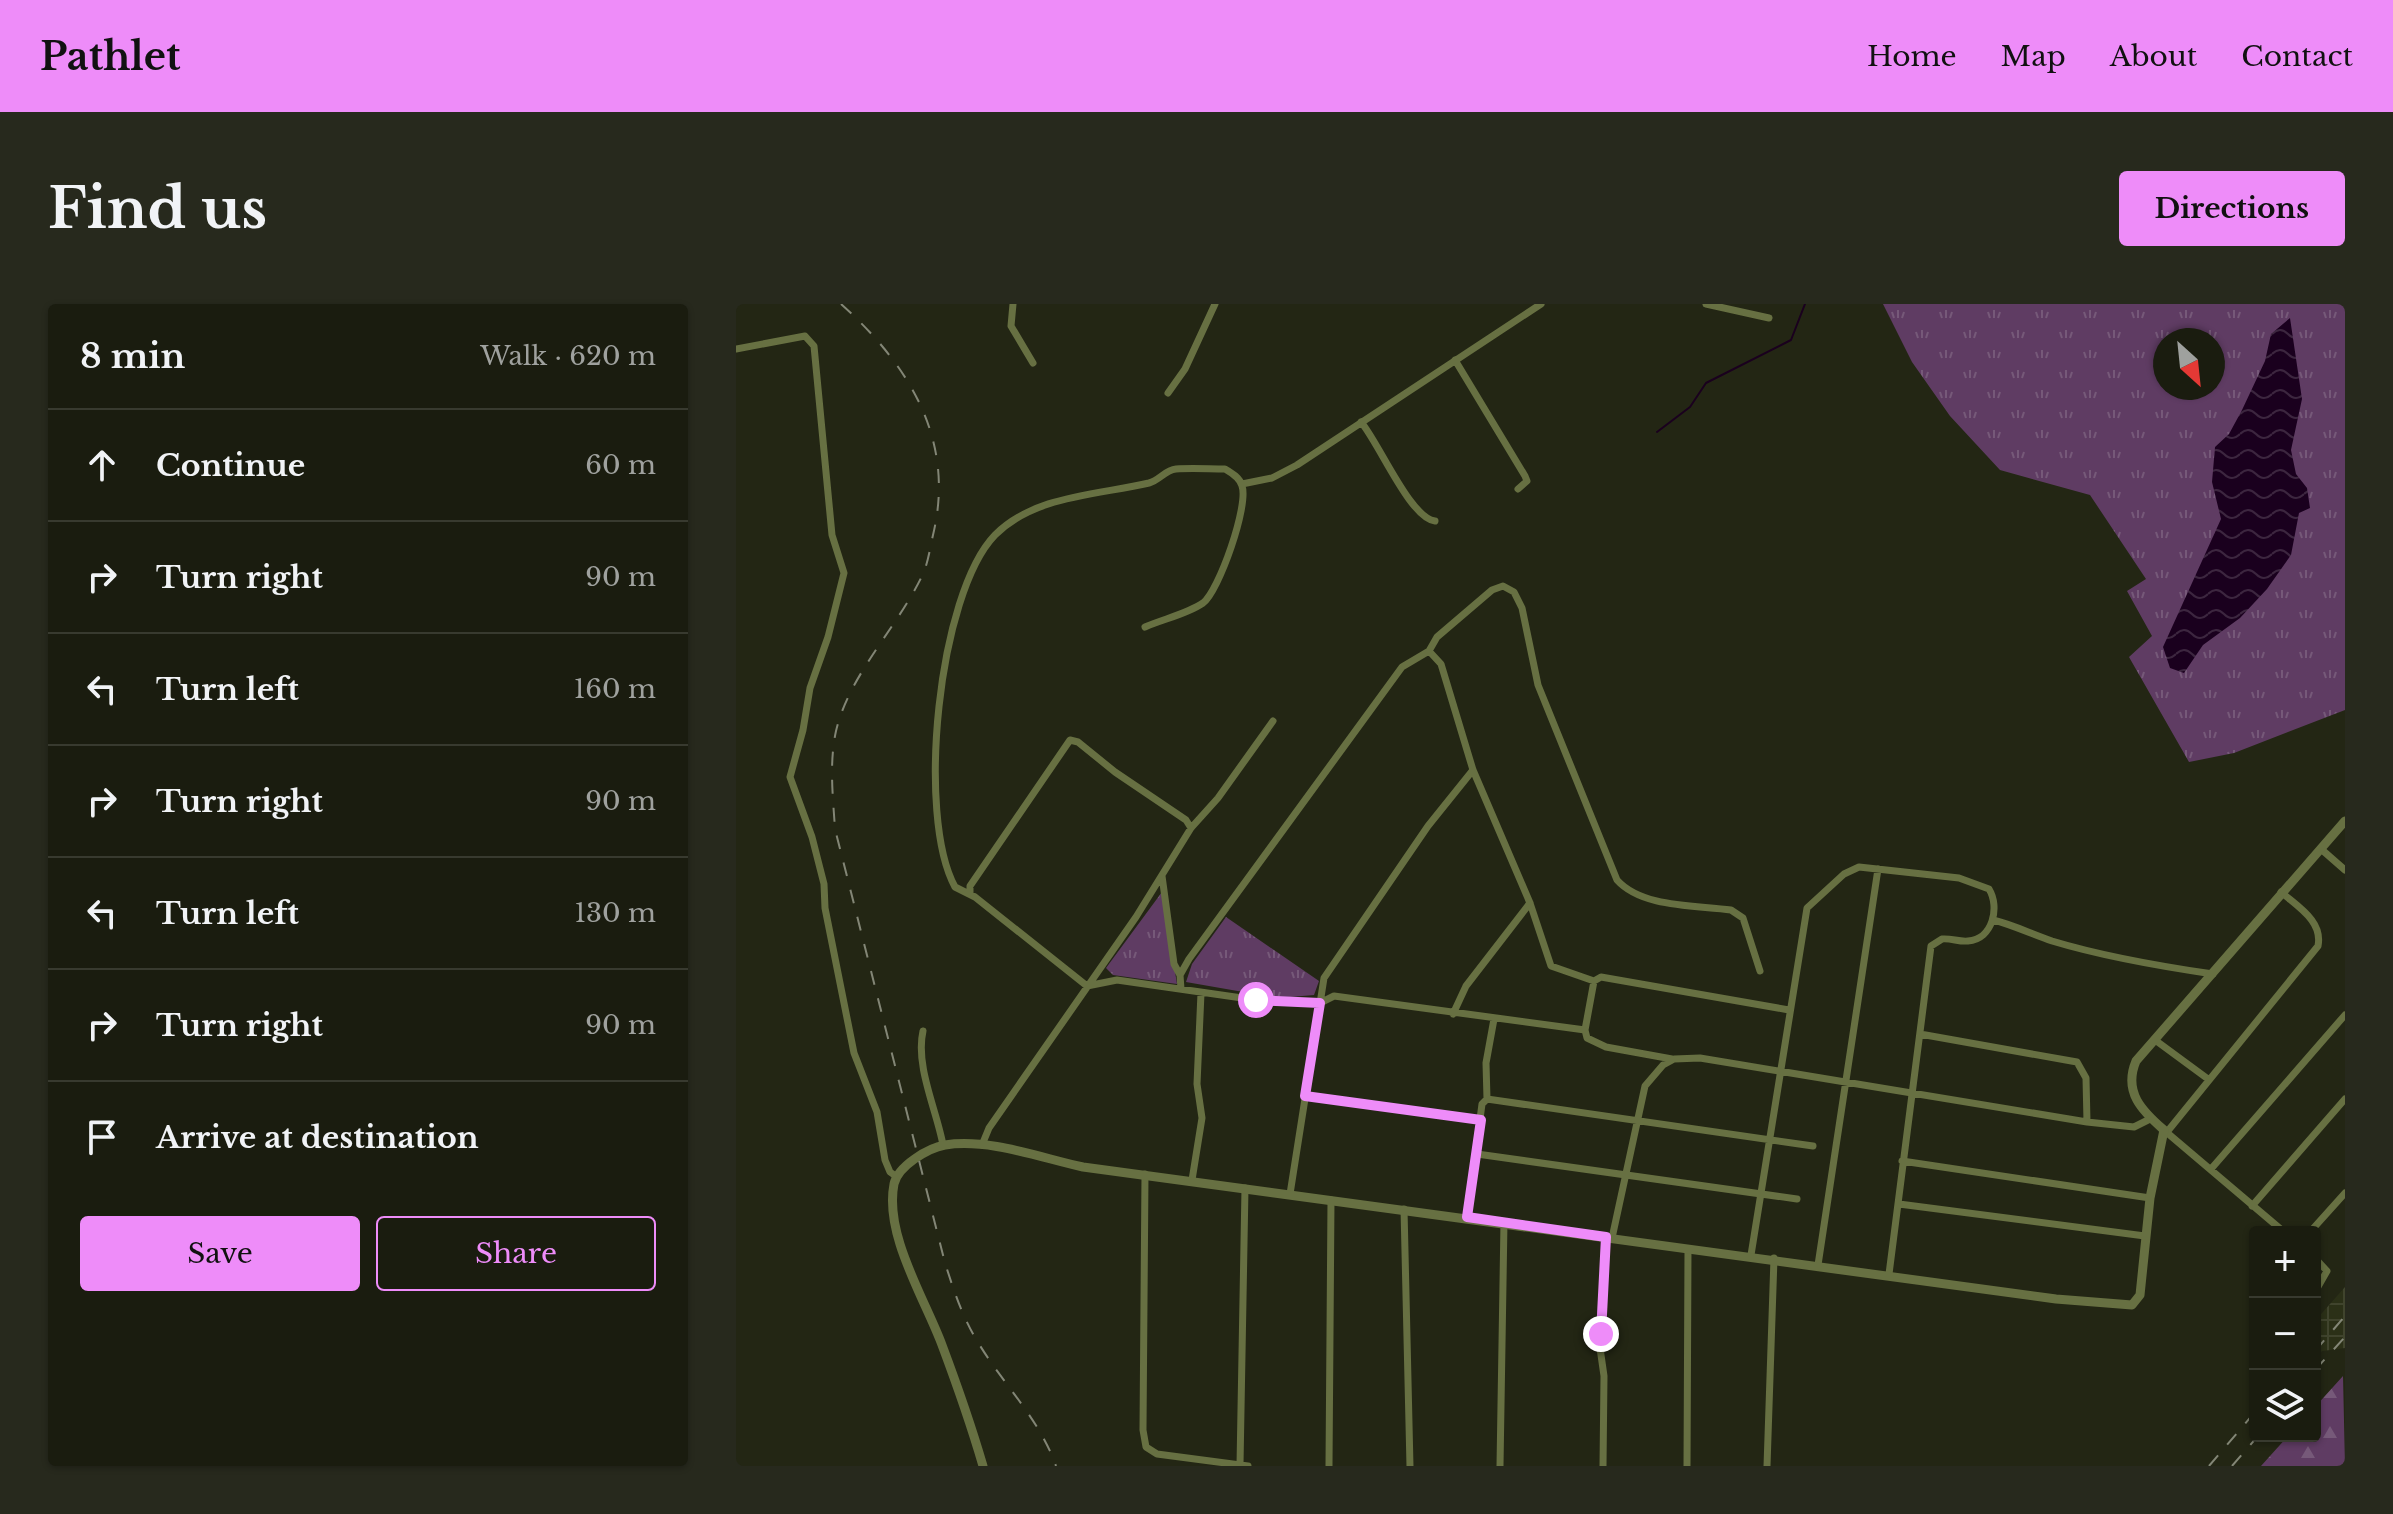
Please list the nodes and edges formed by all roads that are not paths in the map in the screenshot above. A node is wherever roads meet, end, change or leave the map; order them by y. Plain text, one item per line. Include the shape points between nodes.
1 (1013, 304) edge
2 (1215, 304) edge
3 (1541, 304) edge
4 (1706, 304) edge
5 (1769, 318) dead end
6 (736, 349) edge
7 (1455, 360) junction
8 (1033, 363) dead end
9 (1168, 393) dead end
10 (1361, 422) junction
11 (1242, 484) junction
12 (1518, 489) dead end
13 (1435, 521) dead end
14 (1145, 627) dead end
15 (1429, 651) junction
16 (1273, 721) dead end
17 (1473, 770) junction
18 (2345, 821) edge
19 (1191, 828) junction
20 (2321, 849) junction
21 (1878, 869) junction
22 (2345, 870) edge
23 (1162, 876) junction
24 (2281, 892) junction
25 (970, 893) junction
26 (1530, 903) junction
27 (1993, 920) junction
28 (1760, 971) dead end
29 (2213, 974) junction
30 (1180, 975) junction
31 (1594, 981) junction
32 (1087, 986) junction
33 (1181, 989) junction
34 (1201, 993) junction
35 (1320, 1003) junction
36 (1789, 1010) junction
37 (1453, 1014) junction
38 (2345, 1015) edge
39 (1494, 1019) junction
40 (1585, 1030) junction
41 (923, 1031) dead end
42 (1920, 1034) junction
43 (2155, 1040) junction
44 (1674, 1059) junction
45 (1782, 1072) junction
46 (2208, 1079) junction
47 (1847, 1083) junction
48 (1912, 1094) junction
49 (1305, 1096) junction
50 (1487, 1099) junction
51 (2345, 1099) edge
52 (2150, 1119) junction
53 (1481, 1120) junction
54 (2087, 1122) junction
55 (1636, 1123) junction
56 (2165, 1131) junction
57 (1769, 1141) junction
58 (943, 1145) junction
59 (982, 1145) junction
60 (1813, 1146) dead end
61 (1477, 1154) junction
62 (1902, 1161) junction
63 (2211, 1169) junction
64 (1145, 1174) junction
65 (1625, 1174) junction
66 (897, 1177) junction
67 (1192, 1180) junction
68 (1245, 1188) junction
69 (2345, 1193) edge
70 (1290, 1194) junction
71 (1761, 1194) junction
72 (2150, 1198) junction
73 (1797, 1199) dead end
74 (1331, 1200) junction
75 (1899, 1204) junction
76 (2252, 1206) junction
77 (1404, 1209) junction
78 (1467, 1217) junction
79 (1504, 1222) junction
80 (2277, 1226) edge
81 (2315, 1226) edge
82 (2145, 1236) junction
83 (1609, 1237) junction
84 (1688, 1250) junction
85 (1751, 1255) junction
86 (1774, 1258) junction
87 (2321, 1264) edge
88 (1818, 1265) junction
89 (1889, 1274) junction
90 (2321, 1282) edge
91 (1240, 1465) edge
92 (983, 1466) edge
93 (1248, 1466) edge
94 (1329, 1466) edge
95 (1410, 1466) edge
96 (1500, 1466) edge
97 (1603, 1466) edge
98 (1687, 1466) edge
99 (1767, 1466) edge

1 - 8 street via 1011,326
2 - 9 street
3 - 7 street
4 - 5 street
6 - 66 street via 805,336 814,346 830,522 844,573 790,777 824,884 854,1053 877,1112 885,1160
7 - 10 street
7 - 12 street via 1525,476 1527,481
10 - 11 street via 1288,470
10 - 13 street via 1417,511
11 - 14 street via 1235,533 1214,591 1202,603
11 - 25 street via 1225,469 1172,469 1151,482 1084,493 1024,515 994,535 969,581 945,648 933,791 950,876 955,887
15 - 17 street via 1441,664
15 - 28 street via 1437,637 1492,590 1503,586 1514,592 1538,685 1617,880 1628,892 1644,897 1731,910 1743,918
15 - 30 street via 1402,667
16 - 19 street
17 - 26 street
17 - 35 street via 1324,978
18 - 20 street
19 - 23 street
19 - 25 street via 1070,740 1003,835
20 - 22 street
20 - 24 street
21 - 27 street via 1982,884 1992,894
21 - 36 street via 1852,869 1807,908
21 - 47 street
23 - 30 street
23 - 32 street
24 - 29 street
24 - 46 street via 2313,920 2318,946
25 - 32 street
26 - 31 street via 1551,966
26 - 37 street via 1466,986
27 - 29 street via 2126,960
27 - 42 street via 1977,939 1942,939 1931,946
29 - 43 street
30 - 33 street
31 - 36 street via 1601,977
31 - 40 street
32 - 33 street via 1117,980
32 - 59 street
33 - 34 street
34 - 35 street
34 - 67 street via 1197,1084 1202,1118
35 - 37 street via 1334,996
35 - 49 street
36 - 45 street
37 - 39 street
38 - 63 street
39 - 40 street
39 - 50 street via 1486,1063
40 - 44 street via 1595,1043
41 - 58 street
42 - 48 street
42 - 54 street via 2077,1062 2086,1078
43 - 46 street
43 - 52 street via 2131,1074 2135,1100
44 - 45 street via 1700,1058
44 - 55 street via 1650,1076
45 - 47 street
45 - 57 street
46 - 56 street
47 - 48 street
47 - 88 street
48 - 54 street
48 - 62 street
49 - 53 street
49 - 70 street
50 - 53 street
50 - 55 street
51 - 76 street
52 - 54 street via 2134,1127
52 - 56 street
53 - 61 street
55 - 57 street
55 - 65 street
56 - 63 street
56 - 72 street
57 - 60 street
57 - 71 street
58 - 59 street
58 - 66 street via 904,1167
59 - 64 street
61 - 65 street
61 - 78 street
62 - 72 street
62 - 75 street
63 - 76 street
64 - 67 street
64 - 91 street via 1146,1447 1157,1454
65 - 71 street
65 - 83 street
66 - 92 street via 894,1210 909,1271 941,1342
67 - 68 street
68 - 70 street
68 - 91 street
69 - 81 street
70 - 74 street
71 - 73 street
71 - 85 street
72 - 82 street
74 - 77 street
74 - 94 street
75 - 82 street
75 - 89 street
76 - 80 street
77 - 78 street
77 - 95 street
78 - 79 street
79 - 83 street
79 - 96 street
82 - 89 street via 2140,1295 2127,1306
83 - 84 street
83 - 97 street via 1600,1348
84 - 85 street
84 - 98 street
85 - 86 street
86 - 88 street
86 - 99 street
87 - 90 street via 2327,1271
88 - 89 street
91 - 93 street

